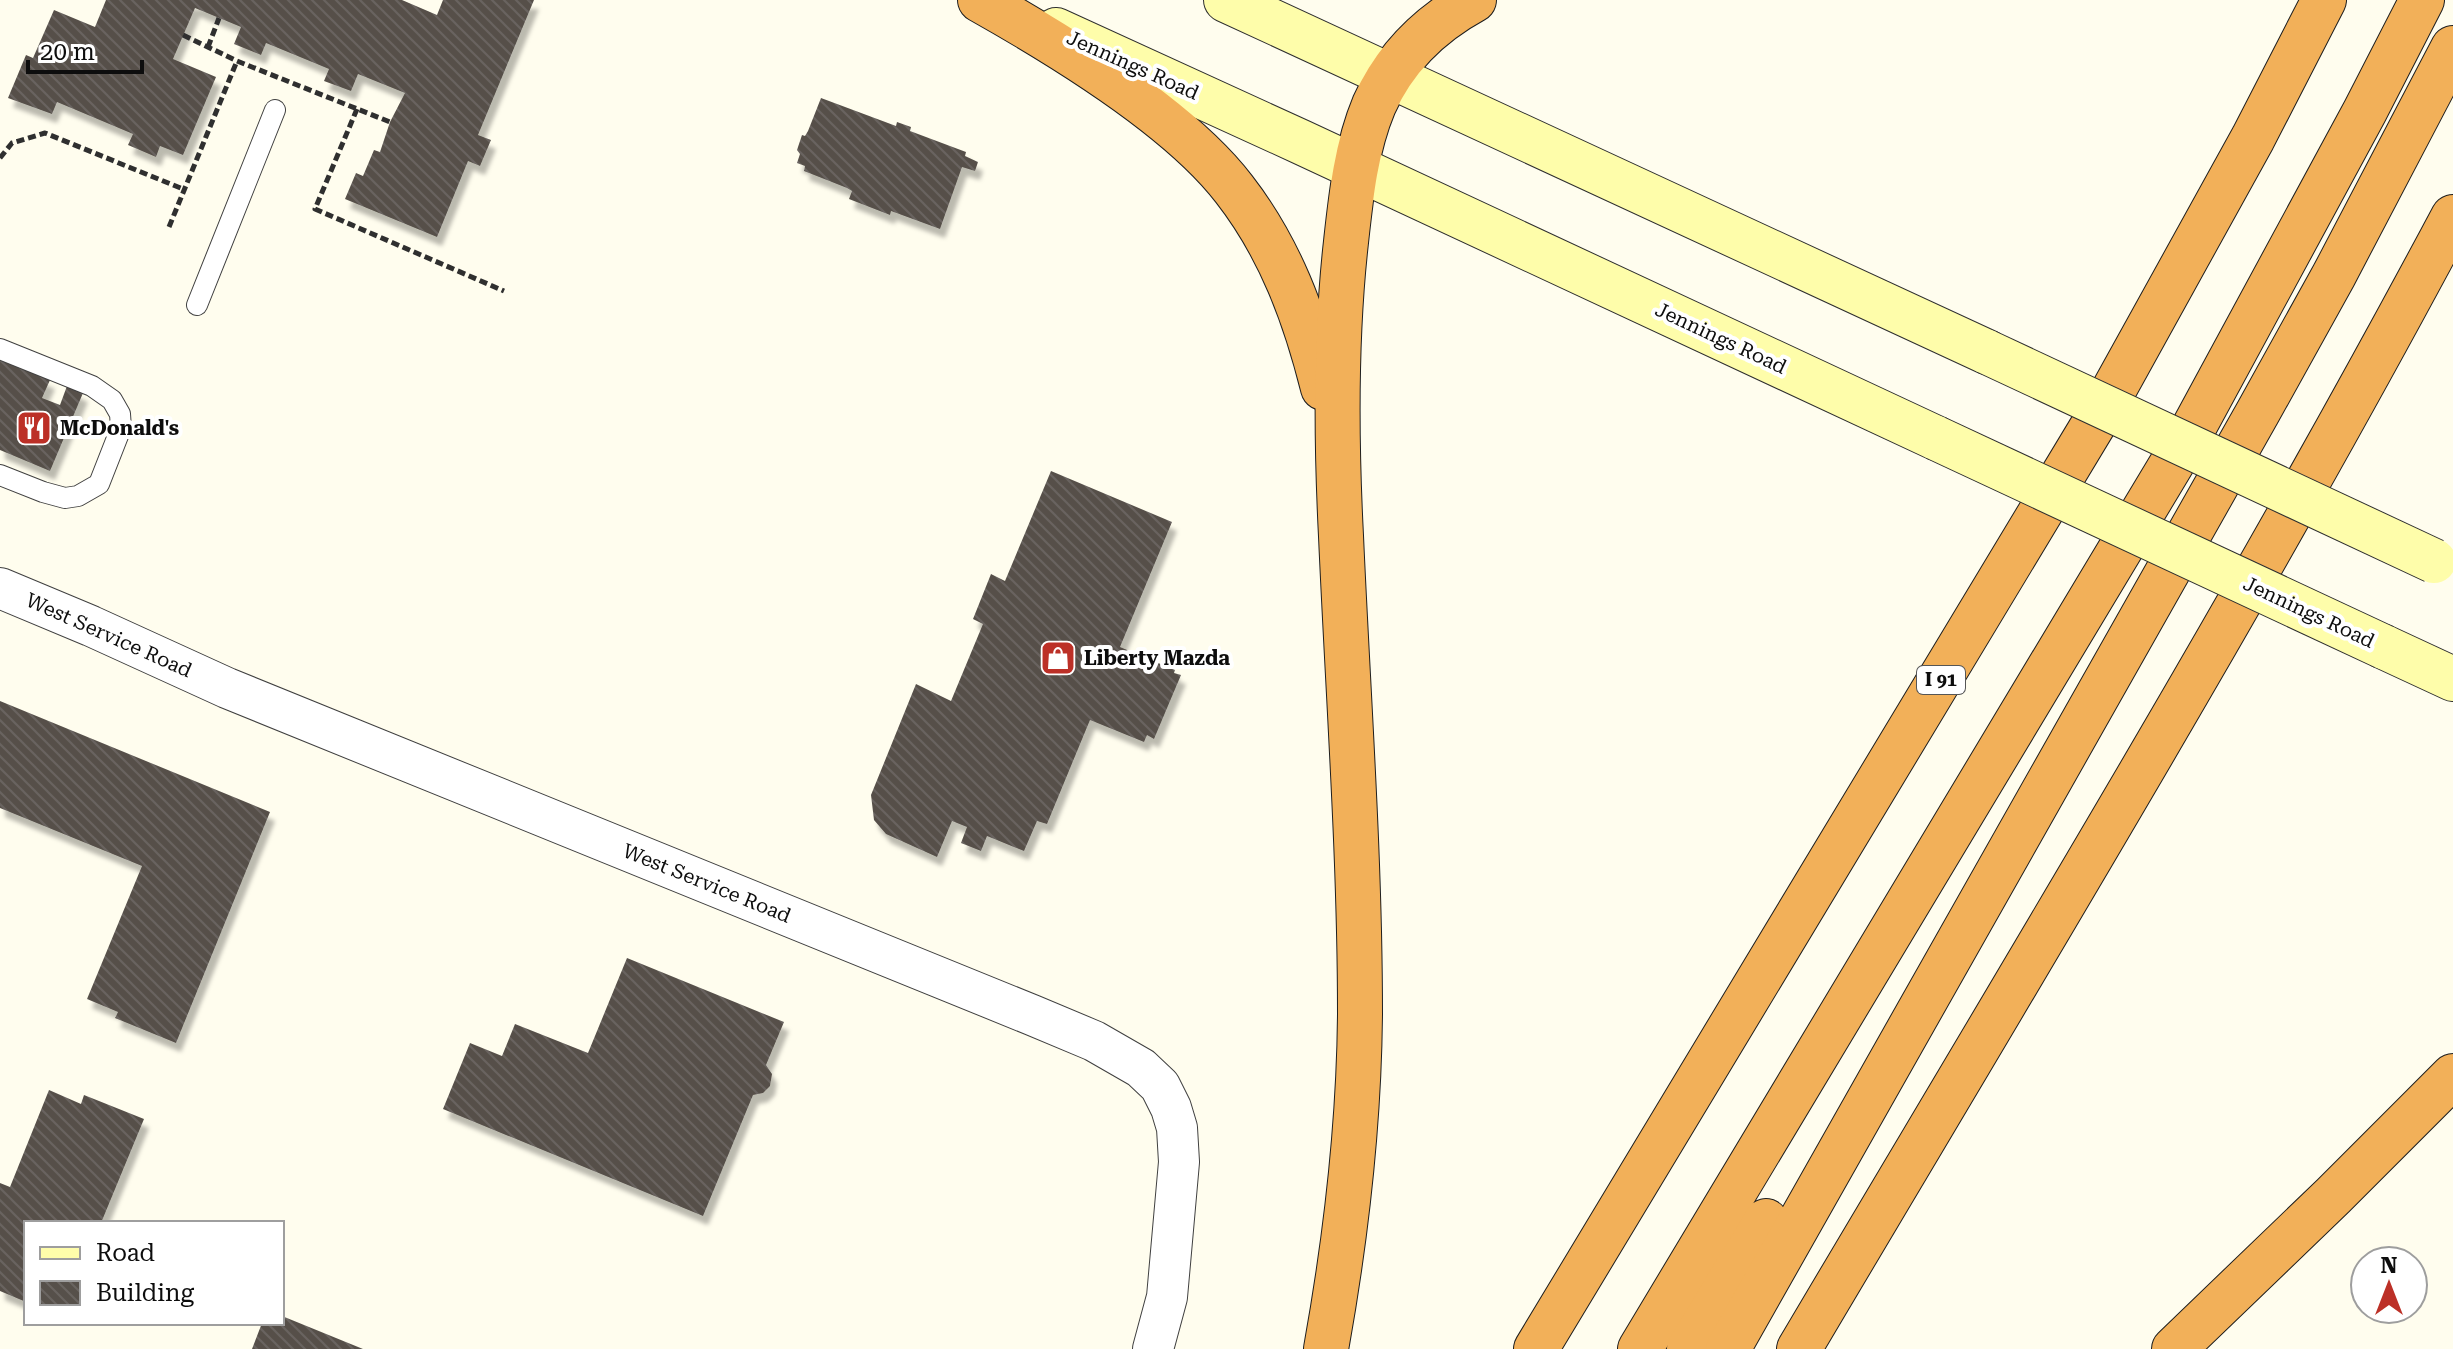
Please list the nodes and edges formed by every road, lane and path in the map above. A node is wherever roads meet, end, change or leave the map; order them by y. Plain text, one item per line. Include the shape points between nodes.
1 (980, 0) edge
2 (988, 0) edge
3 (1226, 0) edge
4 (1474, 0) edge
5 (2324, 0) edge
6 (2422, 0) edge
7 (219, 18) dead end
8 (208, 47) dead end
9 (2453, 48) edge
10 (237, 61) dead end
11 (1390, 75) junction
12 (357, 109) dead end
13 (275, 110) dead end
14 (0, 158) edge
15 (1356, 167) junction
16 (183, 189) junction
17 (2453, 217) edge
18 (169, 227) dead end
19 (504, 291) dead end
20 (197, 305) dead end
21 (0, 349) edge
22 (1337, 449) junction
23 (0, 475) edge
24 (2444, 565) edge
25 (0, 588) edge
26 (2453, 679) edge
27 (2058, 766) junction
28 (2453, 1076) edge
29 (1153, 1349) edge
30 (1326, 1349) edge
31 (1536, 1349) edge
32 (1640, 1349) edge
33 (1689, 1349) edge
34 (1728, 1349) edge
35 (1799, 1349) edge
36 (2174, 1349) edge

1 - 22 highway via 1125,92 1187,141 1232,186 1267,236 1295,296
2 - 15 main road, Jennings Road
3 - 11 main road
4 - 11 highway via 1430,29
5 - 31 highway, I 91 via 2107,402
6 - 32 highway via 2195,425
7 - 8 path
9 - 27 highway via 2334,275
10 - 16 path
11 - 15 highway via 1375,103
11 - 24 main road, bridge
12 - 19 path via 315,209
13 - 20 lane
14 - 16 path via 12,143 45,133
15 - 22 highway via 1341,282
15 - 26 main road, Jennings Road, bridge
16 - 18 path
17 - 35 highway via 2249,586
21 - 23 lane via 92,386 112,400 121,428 99,484 78,496 65,498
22 - 30 highway via 1360,1015 1349,1201
25 - 29 street, West Service Road via 241,693 1120,1054 1160,1086 1177,1128 1179,1162 1167,1297
27 - 33 highway via 1977,873
27 - 34 highway
28 - 36 highway

